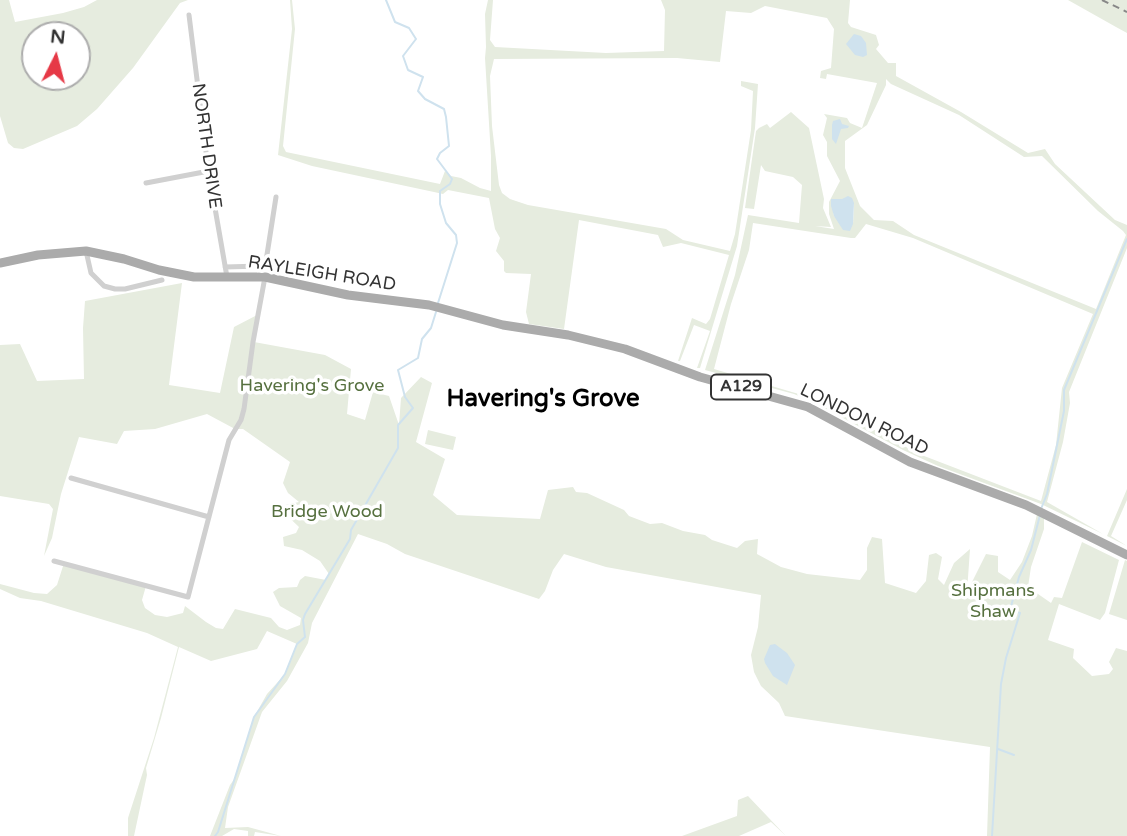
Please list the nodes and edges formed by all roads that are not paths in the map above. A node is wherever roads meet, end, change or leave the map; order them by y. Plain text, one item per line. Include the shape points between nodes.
1 (189, 15) dead end
2 (209, 171) junction
3 (146, 183) dead end
4 (275, 197) dead end
5 (86, 251) junction
6 (0, 263) edge
7 (226, 272) junction
8 (265, 278) junction
9 (162, 280) dead end
10 (429, 305) joint
11 (71, 478) dead end
12 (209, 517) junction
13 (1127, 555) edge
14 (54, 561) dead end

1 - 2 street, NORTH DRIVE
2 - 3 street
2 - 7 street, NORTH DRIVE
4 - 7 street, RAYLEIGH ROAD via 266,261
5 - 6 main road, RAYLEIGH ROAD / A129
5 - 7 main road, RAYLEIGH ROAD / A129 via 194,277
5 - 9 street via 91,273 104,286 125,289
7 - 8 main road, RAYLEIGH ROAD / A129
8 - 10 main road, RAYLEIGH ROAD / A129
8 - 12 street via 244,409 229,440
10 - 13 main road, LONDON ROAD / A129 via 625,349 700,377 799,403 910,462 1041,512
11 - 12 street
12 - 14 street via 188,597

